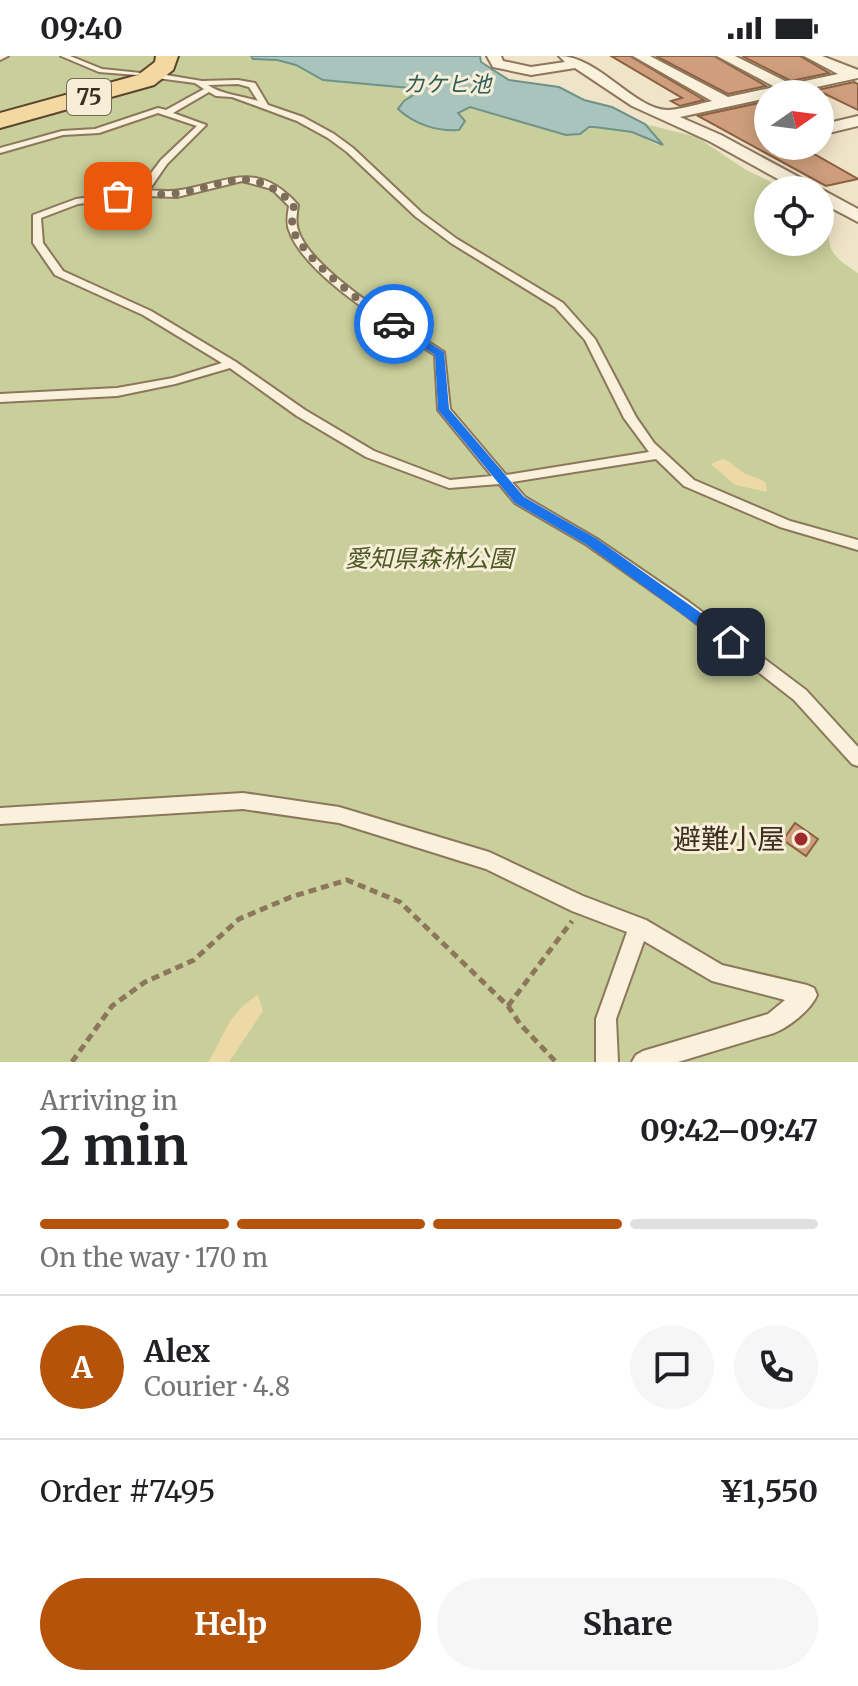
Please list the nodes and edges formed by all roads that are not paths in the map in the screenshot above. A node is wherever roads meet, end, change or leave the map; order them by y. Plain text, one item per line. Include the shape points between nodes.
1 (65, 56) edge
2 (494, 56) edge
3 (640, 56) edge
4 (724, 56) edge
5 (811, 56) edge
6 (572, 60) edge
7 (163, 66) edge
8 (137, 73) dead end
9 (855, 74) edge
10 (771, 80) edge
11 (829, 80) edge
12 (205, 87) junction
13 (754, 96) edge
14 (725, 102) junction
15 (167, 113) junction
16 (662, 116) junction
17 (0, 121) edge
18 (858, 121) edge
19 (834, 126) edge
20 (834, 132) edge
21 (858, 142) edge
22 (754, 146) edge
23 (737, 150) junction
24 (0, 151) edge
25 (785, 176) edge
26 (145, 193) junction
27 (834, 203) edge
28 (858, 217) edge
29 (232, 364) junction
30 (0, 398) edge
31 (659, 454) junction
32 (505, 479) junction
33 (858, 545) edge
34 (858, 759) edge
35 (0, 816) edge
36 (639, 927) junction
37 (607, 1062) edge
38 (643, 1062) edge

1 - 8 lane via 101,71
2 - 6 street via 498,64 531,71
3 - 14 street
4 - 10 street
5 - 9 street
6 - 16 street
7 - 12 lane
7 - 17 main road, 75 via 146,80
9 - 11 street
12 - 15 lane
12 - 31 lane via 264,105 331,136 454,241 559,305 590,339 630,418
13 - 14 street
14 - 16 street
15 - 24 lane via 148,112 96,131 62,133
15 - 26 lane via 202,125 164,162
16 - 23 street
18 - 19 street
20 - 21 street
22 - 23 street
23 - 25 street
26 - 29 lane via 76,202 43,213 36,217 38,243 59,273 147,313
26 - 32 lane via 177,194 242,178 275,187 294,205 292,227 303,248 367,307 440,354 444,410 481,458
27 - 28 street
29 - 30 lane via 117,392
29 - 32 lane via 370,454 449,484
31 - 32 lane
31 - 33 lane via 689,483 785,524
32 - 34 lane via 520,500 604,550 800,695
35 - 36 lane via 243,801 339,815 489,861
36 - 37 lane via 606,1019
36 - 38 lane via 719,974 807,995 774,1023

